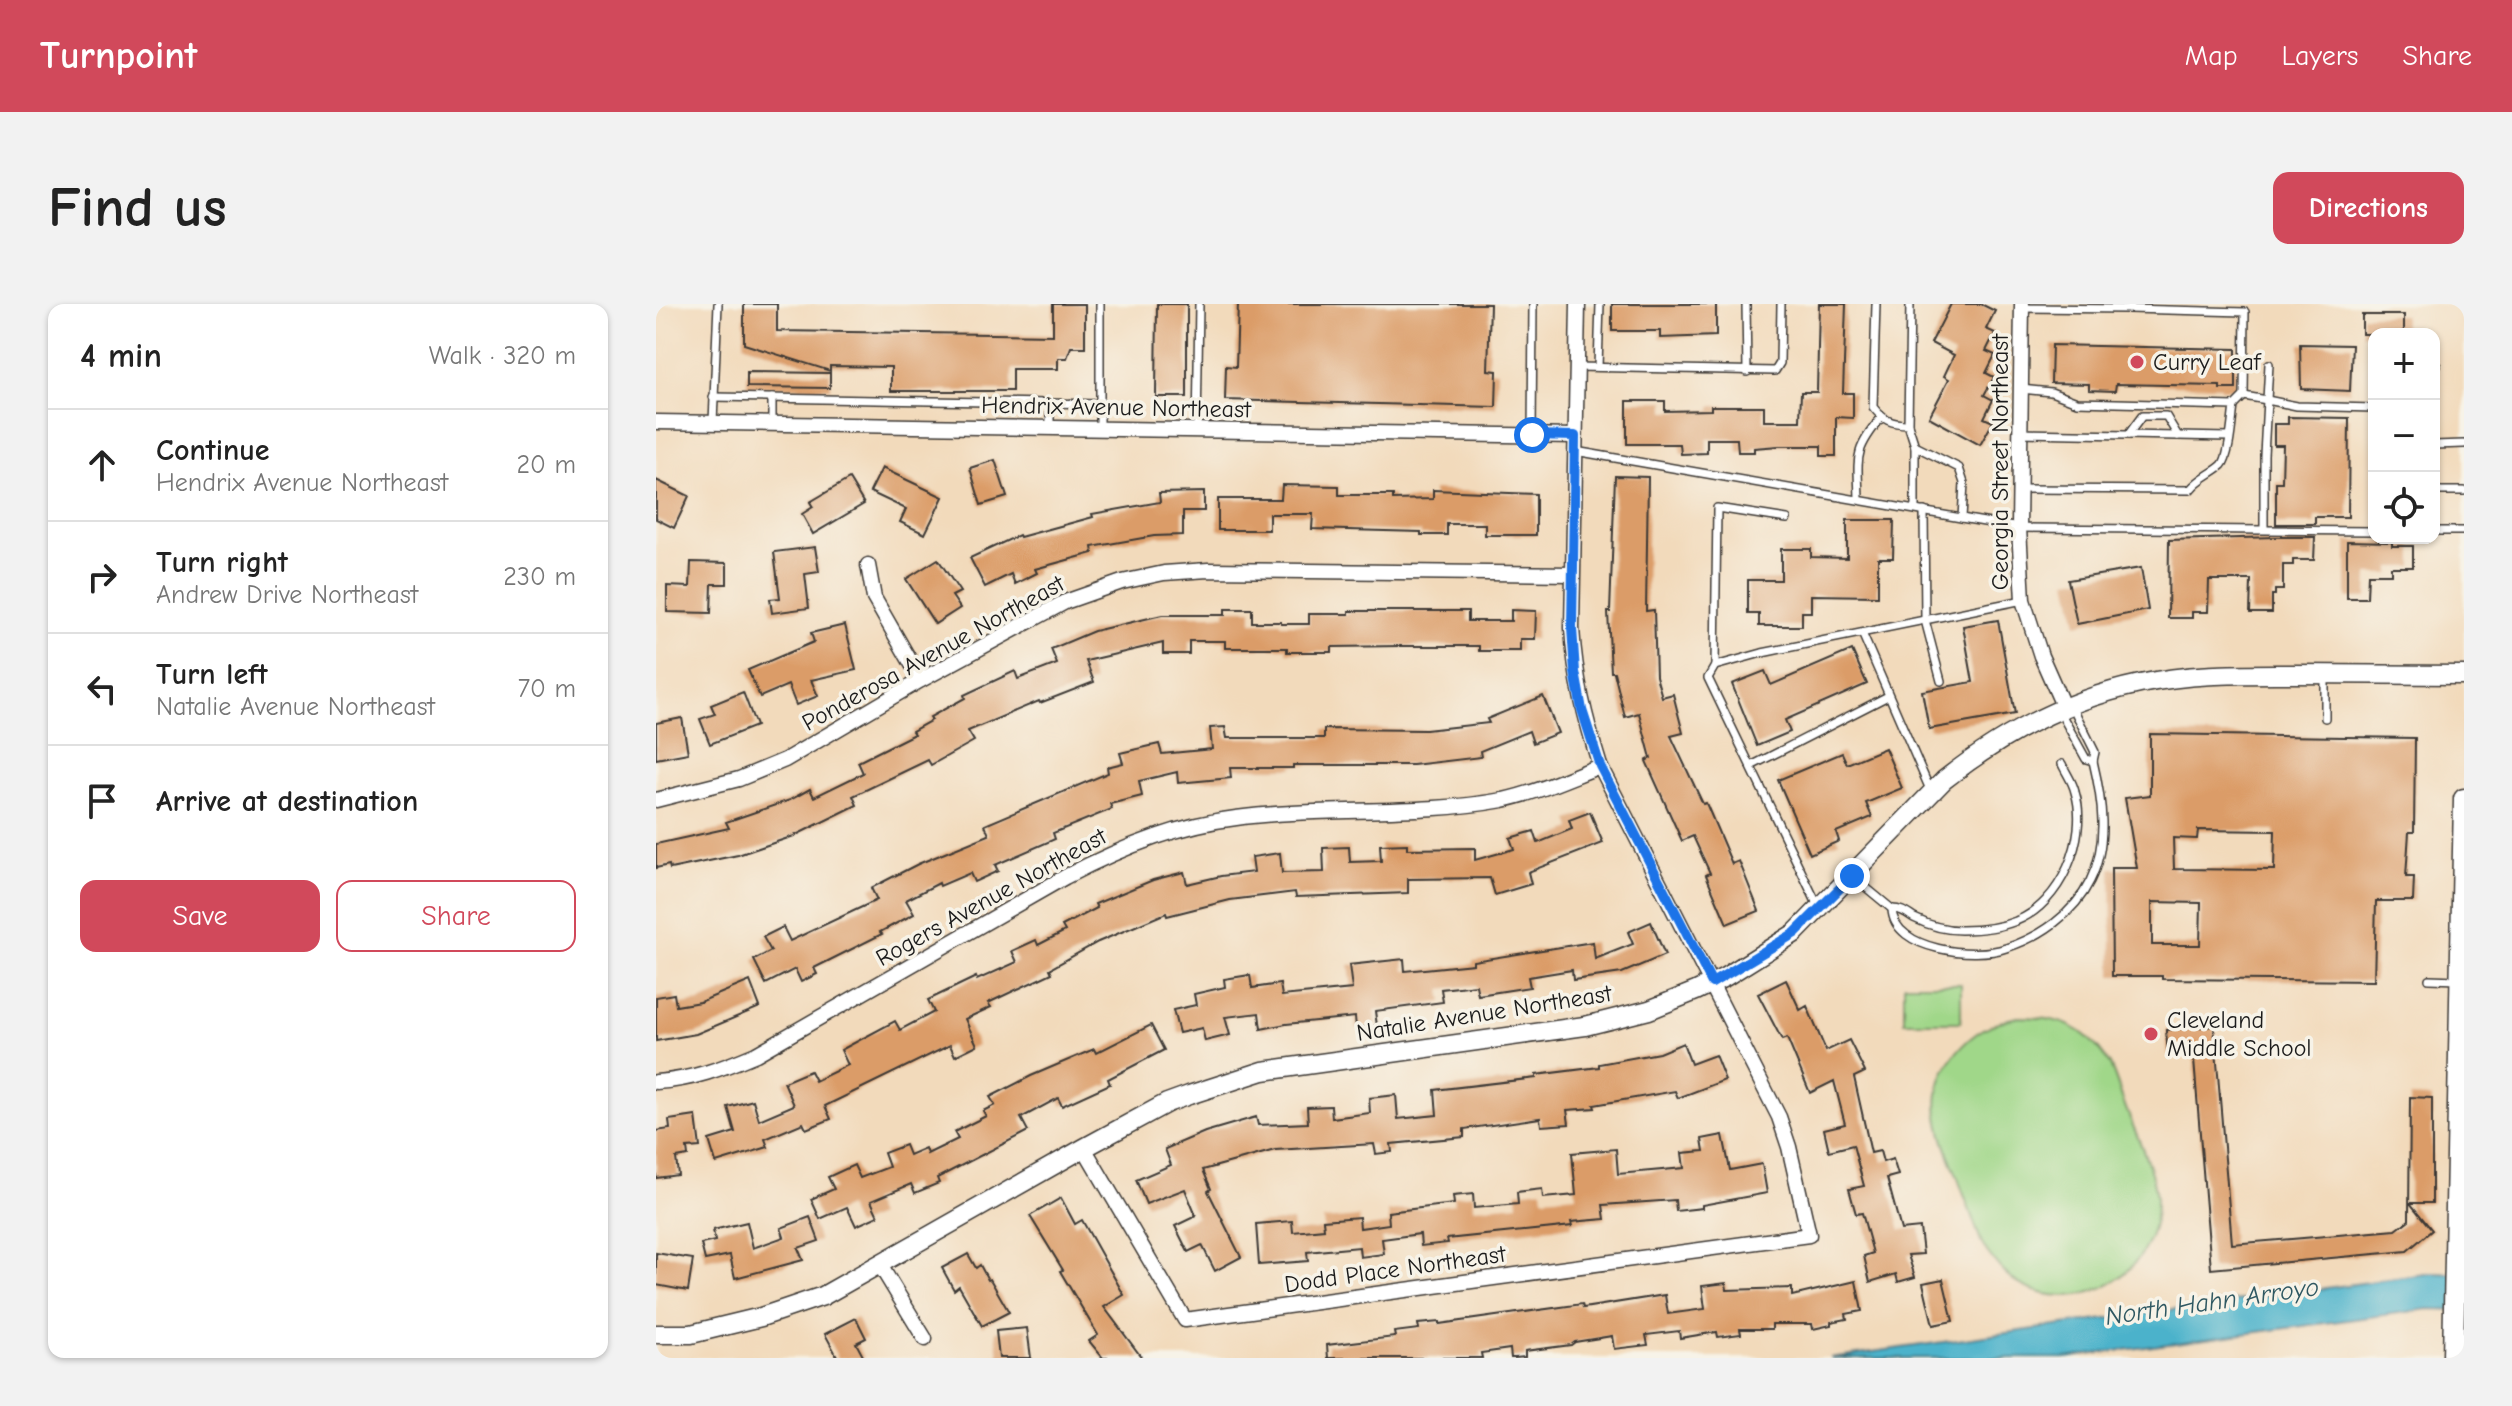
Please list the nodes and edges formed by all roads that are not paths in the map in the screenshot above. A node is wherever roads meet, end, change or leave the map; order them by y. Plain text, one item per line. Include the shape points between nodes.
1 (718, 304) edge
2 (1100, 304) edge
3 (1199, 304) edge
4 (1533, 304) edge
5 (1578, 304) edge
6 (1600, 304) edge
7 (1746, 304) edge
8 (1781, 304) edge
9 (1876, 304) edge
10 (1910, 304) edge
11 (2022, 306) edge
12 (2129, 306) edge
13 (2228, 308) edge
14 (2269, 364) dead end
15 (1577, 367) junction
16 (1598, 367) junction
17 (1747, 372) junction
18 (2021, 389) junction
19 (2244, 396) junction
20 (713, 397) junction
21 (772, 398) junction
22 (2267, 400) junction
23 (1050, 403) junction
24 (1100, 404) junction
25 (2234, 406) junction
26 (2368, 408) edge
27 (1881, 418) junction
28 (656, 422) edge
29 (713, 423) junction
30 (772, 424) junction
31 (1908, 424) junction
32 (1050, 428) junction
33 (1100, 429) junction
34 (1197, 431) junction
35 (2020, 433) junction
36 (1532, 435) junction
37 (2128, 435) junction
38 (2178, 436) junction
39 (2229, 437) junction
40 (1575, 443) junction
41 (2464, 444) edge
42 (2440, 445) edge
43 (1915, 446) junction
44 (2020, 489) junction
45 (2440, 491) edge
46 (2464, 491) edge
47 (1859, 499) junction
48 (1915, 509) junction
49 (1924, 511) junction
50 (1962, 518) junction
51 (1787, 519) dead end
52 (2019, 528) junction
53 (2264, 529) junction
54 (2368, 531) edge
55 (2440, 531) edge
56 (2464, 531) edge
57 (868, 565) dead end
58 (1572, 574) junction
59 (2023, 600) junction
60 (1925, 620) junction
61 (1862, 633) junction
62 (1715, 666) junction
63 (2325, 674) junction
64 (2464, 675) edge
65 (921, 680) junction
66 (1941, 681) dead end
67 (1888, 696) junction
68 (2065, 708) junction
69 (2325, 718) dead end
70 (2093, 761) junction
71 (2062, 764) dead end
72 (1600, 766) junction
73 (1751, 766) junction
74 (1932, 793) junction
75 (2464, 799) edge
76 (656, 800) edge
77 (1852, 876) junction
78 (1819, 908) junction
79 (1892, 909) junction
80 (2462, 971) edge
81 (2429, 979) dead end
82 (1712, 983) junction
83 (656, 1082) edge
84 (1084, 1148) junction
85 (880, 1265) junction
86 (656, 1334) edge
87 (925, 1339) dead end
88 (2453, 1358) edge

1 - 20 lane
2 - 24 lane
3 - 34 lane
4 - 36 lane
5 - 15 street
6 - 16 lane
7 - 17 lane
8 - 17 lane via 1780,363 1775,371
9 - 27 lane via 1873,407
10 - 31 lane
11 - 12 lane
11 - 18 street, Georgia Street Northeast
12 - 13 lane
13 - 19 lane via 2245,312
14 - 22 lane
15 - 16 lane
15 - 40 street
16 - 17 lane
18 - 25 lane via 2077,402
18 - 35 street, Georgia Street Northeast
19 - 22 lane
19 - 25 lane
20 - 21 lane
20 - 29 lane
21 - 23 lane
21 - 30 lane
22 - 26 lane
22 - 53 lane
23 - 24 lane
23 - 32 lane
24 - 33 lane
25 - 39 lane
27 - 31 lane
27 - 47 lane via 1858,451
28 - 29 street, Hendrix Avenue Northeast
29 - 30 street, Hendrix Avenue Northeast
30 - 32 street, Hendrix Avenue Northeast
31 - 43 lane
32 - 33 street, Hendrix Avenue Northeast
33 - 34 street, Hendrix Avenue Northeast
34 - 36 street, Hendrix Avenue Northeast
35 - 37 lane
35 - 44 street, Georgia Street Northeast
36 - 40 street, Hendrix Avenue Northeast
37 - 38 lane
37 - 38 lane via 2142,416 2152,415 2166,416
38 - 39 lane
39 - 44 lane via 2221,465 2190,490
40 - 47 lane
40 - 58 street
41 - 42 lane
43 - 48 lane
43 - 50 lane via 1959,468 1964,483
44 - 52 street, Georgia Street Northeast
45 - 46 lane
47 - 48 lane
48 - 49 lane
49 - 50 lane
49 - 60 lane
50 - 52 lane
51 - 62 lane via 1717,508
52 - 53 lane
52 - 59 street, Georgia Street Northeast
53 - 54 lane
55 - 56 lane
57 - 65 street via 874,598
58 - 65 street, Ponderosa Avenue Northeast via 1164,573 1065,602
58 - 72 street via 1575,672
59 - 60 lane
59 - 68 street, Georgia Street Northeast
60 - 61 lane
60 - 66 lane
61 - 62 lane
61 - 67 lane
62 - 73 lane via 1708,678
63 - 64 street, Natalie Avenue Northeast
63 - 68 street, Natalie Avenue Northeast via 2216,674 2141,683
63 - 69 lane
65 - 76 street, Ponderosa Avenue Northeast via 785,760 739,779
67 - 73 lane
67 - 74 lane
68 - 70 lane via 2086,759
68 - 70 lane via 2095,752
68 - 74 street, Natalie Avenue Northeast via 2026,725 1966,763
70 - 79 lane via 2102,806 2101,847 2090,881 2065,916 2003,950 1947,951 1906,936 1893,920
71 - 79 lane via 2075,792 2077,840 2069,870 2046,899 2019,920 1964,930 1945,929
72 - 82 street
72 - 83 street, Rogers Avenue Northeast via 1532,792 1468,805 1236,818 1177,830 1065,877 756,1054 678,1081
73 - 78 lane
74 - 77 street, Natalie Avenue Northeast
75 - 80 main road
77 - 78 street, Natalie Avenue Northeast
77 - 79 lane
78 - 82 street, Natalie Avenue Northeast via 1795,933
80 - 81 lane
80 - 88 main road
82 - 84 street, Natalie Avenue Northeast via 1649,1010 1585,1026 1263,1071 1167,1103
82 - 84 street, Dodd Place Northeast via 1779,1117 1809,1235 1185,1320
84 - 85 street, Natalie Avenue Northeast
85 - 86 street, Natalie Avenue Northeast via 823,1296 761,1317 691,1334
85 - 87 street

